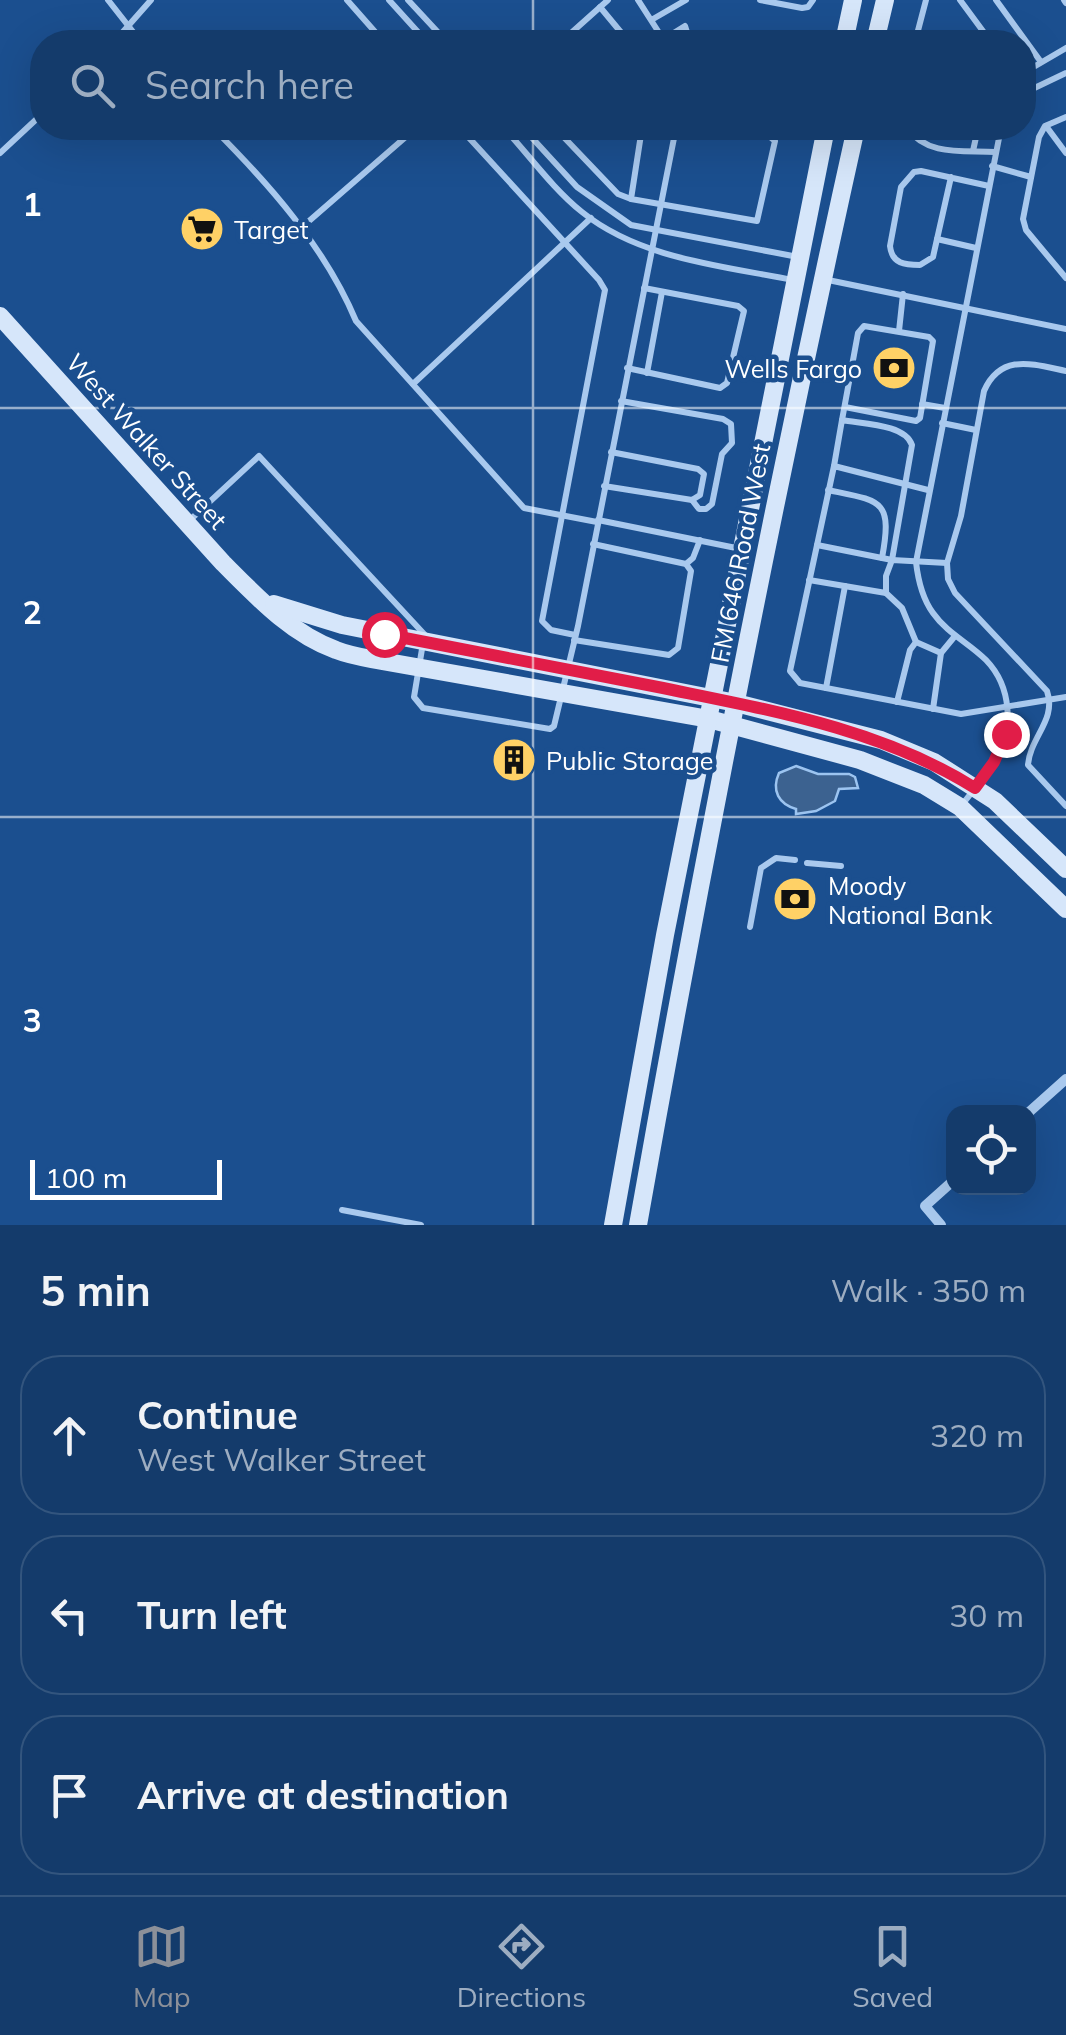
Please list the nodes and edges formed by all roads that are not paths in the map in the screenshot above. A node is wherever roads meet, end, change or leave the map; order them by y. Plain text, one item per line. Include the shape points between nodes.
1 (108, 0) edge
2 (150, 0) edge
3 (347, 0) edge
4 (389, 0) edge
5 (408, 0) edge
6 (608, 0) edge
7 (638, 0) edge
8 (686, 0) edge
9 (760, 0) edge
10 (813, 0) edge
11 (853, 0) edge
12 (926, 0) edge
13 (960, 0) edge
14 (996, 0) edge
15 (884, 1) edge
16 (600, 7) junction
17 (653, 19) junction
18 (128, 24) junction
19 (123, 30) edge
20 (132, 30) edge
21 (373, 30) edge
22 (417, 30) edge
23 (435, 30) edge
24 (574, 30) edge
25 (618, 30) edge
26 (659, 30) edge
27 (847, 30) edge
28 (878, 30) edge
29 (917, 30) edge
30 (983, 30) edge
31 (1018, 30) edge
32 (1066, 48) edge
33 (1036, 55) edge
34 (1041, 62) junction
35 (1036, 65) edge
36 (1066, 73) edge
37 (1036, 86) edge
38 (1066, 117) edge
39 (30, 125) edge
40 (1045, 126) junction
41 (224, 140) edge
42 (402, 140) edge
43 (471, 140) edge
44 (515, 140) edge
45 (534, 140) edge
46 (567, 140) edge
47 (640, 140) edge
48 (673, 140) edge
49 (774, 140) edge
50 (824, 140) edge
51 (853, 140) edge
52 (920, 140) edge
53 (975, 140) edge
54 (998, 140) edge
55 (973, 151) junction
56 (996, 152) junction
57 (0, 153) edge
58 (1066, 154) edge
59 (992, 166) junction
60 (952, 178) junction
61 (1031, 178) junction
62 (988, 186) junction
63 (630, 199) junction
64 (659, 204) junction
65 (591, 218) junction
66 (301, 228) junction
67 (654, 232) junction
68 (937, 239) junction
69 (565, 242) junction
70 (651, 248) junction
71 (976, 248) junction
72 (799, 258) junction
73 (822, 278) junction
74 (1066, 278) edge
75 (796, 281) junction
76 (644, 288) junction
77 (662, 292) junction
78 (903, 294) junction
79 (965, 306) junction
80 (0, 316) edge
81 (1066, 329) edge
82 (899, 331) junction
83 (627, 368) junction
84 (1066, 371) edge
85 (647, 372) junction
86 (413, 384) junction
87 (621, 401) junction
88 (922, 404) junction
89 (845, 407) junction
90 (944, 408) junction
91 (842, 420) junction
92 (942, 424) junction
93 (976, 430) junction
94 (611, 452) junction
95 (834, 466) junction
96 (906, 484) junction
97 (604, 486) junction
98 (828, 490) junction
99 (929, 490) junction
100 (692, 500) junction
101 (564, 517) junction
102 (598, 521) junction
103 (187, 523) junction
104 (700, 540) junction
105 (593, 544) junction
106 (817, 545) junction
107 (742, 549) junction
108 (882, 558) junction
109 (892, 560) junction
110 (916, 562) junction
111 (947, 563) junction
112 (686, 564) junction
113 (808, 580) junction
114 (845, 586) junction
115 (886, 593) junction
116 (259, 598) junction
117 (955, 636) junction
118 (575, 638) junction
119 (428, 642) junction
120 (916, 642) junction
121 (940, 653) junction
122 (418, 668) junction
123 (568, 669) junction
124 (826, 688) junction
125 (562, 694) junction
126 (713, 698) junction
127 (1066, 698) edge
128 (897, 702) junction
129 (1051, 702) junction
130 (736, 703) junction
131 (1008, 707) junction
132 (933, 709) junction
133 (709, 719) junction
134 (732, 725) junction
135 (975, 788) junction
136 (1066, 806) edge
137 (960, 808) junction
138 (795, 860) dead end
139 (806, 863) dead end
140 (841, 866) dead end
141 (1066, 869) edge
142 (1066, 909) edge
143 (750, 927) dead end
144 (1066, 1079) edge
145 (1036, 1106) edge
146 (946, 1187) edge
147 (342, 1210) dead end
148 (421, 1225) edge
149 (614, 1225) edge
150 (638, 1225) edge
151 (941, 1225) edge

1 - 18 lane
2 - 18 lane
3 - 21 lane
4 - 22 lane
5 - 23 lane
6 - 16 lane
7 - 17 lane
8 - 17 lane
9 - 10 lane via 802,8
11 - 27 main road
12 - 29 lane
13 - 30 lane
14 - 31 lane
15 - 28 main road
16 - 24 lane
16 - 25 lane
17 - 26 lane
18 - 19 lane
18 - 20 lane
32 - 34 lane
33 - 34 lane
34 - 35 lane
36 - 37 lane
38 - 40 lane
39 - 57 lane
40 - 58 lane
40 - 61 lane
41 - 66 lane
42 - 66 lane
43 - 69 lane
44 - 65 lane
45 - 67 lane via 590,199
46 - 63 lane
47 - 63 lane
48 - 64 lane
49 - 64 lane via 757,221
50 - 72 main road, FM 646 Road West
51 - 73 main road, FM 646 Road West
52 - 55 lane via 948,152
53 - 55 lane
54 - 56 lane
55 - 56 lane
56 - 59 lane
59 - 61 lane
59 - 62 lane
60 - 62 lane
60 - 68 lane
60 - 68 lane via 921,170 906,178 891,254 920,265 933,256
61 - 74 lane via 1026,230
62 - 71 lane
63 - 64 lane
64 - 67 lane
65 - 69 lane
65 - 70 lane
66 - 86 lane via 340,282 356,321
67 - 70 lane
67 - 72 lane
68 - 71 lane
69 - 86 lane
69 - 101 lane via 605,290
70 - 75 lane
70 - 76 lane
71 - 79 lane
72 - 75 main road, FM 646 Road West
73 - 78 lane
73 - 130 main road, FM 646 Road West
75 - 107 main road, FM 646 Road West
76 - 77 lane
76 - 83 lane
77 - 85 lane
77 - 85 lane via 744,311 727,384
78 - 79 lane
78 - 82 lane
79 - 81 lane
79 - 90 lane
80 - 103 main road, West Walker Street
82 - 88 lane via 929,337 934,347
82 - 89 lane via 864,326
83 - 85 lane
83 - 87 lane
84 - 93 lane via 1033,364 992,373
86 - 101 lane via 524,508
87 - 94 lane
87 - 100 lane via 731,424 732,443 722,454 712,504 700,509
88 - 89 lane via 916,422
88 - 90 lane
89 - 91 lane
90 - 92 lane
91 - 95 lane
91 - 96 lane via 910,437
92 - 93 lane
92 - 99 lane
93 - 111 lane
94 - 97 lane
94 - 100 lane via 698,469 704,474 700,495
95 - 96 lane
95 - 98 lane
96 - 99 lane
96 - 109 lane
97 - 100 lane
97 - 102 lane
98 - 106 lane
98 - 108 lane via 879,506 887,529
99 - 110 lane
101 - 102 lane
101 - 118 lane via 542,621
102 - 104 lane
102 - 105 lane
103 - 116 main road, West Walker Street
103 - 119 lane via 259,456
104 - 107 lane
104 - 112 lane
105 - 112 lane
105 - 118 lane
106 - 108 lane
106 - 113 lane
107 - 126 main road, FM 646 Road West
108 - 109 lane
109 - 110 lane
109 - 115 lane
110 - 111 lane
110 - 117 lane via 926,602
111 - 129 lane via 955,593 1048,691
112 - 118 lane via 691,571 678,648 669,655
113 - 114 lane
113 - 124 lane via 790,671 800,683
114 - 115 lane
114 - 124 lane
115 - 120 lane via 902,608
116 - 119 main road, West Walker Street via 318,620
116 - 122 main road, West Walker Street via 316,642
117 - 121 lane
117 - 131 lane via 996,672
118 - 123 lane
119 - 122 lane
119 - 123 main road, West Walker Street
120 - 121 lane
120 - 128 lane
121 - 132 lane
122 - 125 main road, West Walker Street
122 - 125 lane via 414,697 423,708 550,729
123 - 125 lane
123 - 126 main road, West Walker Street
124 - 128 lane
125 - 133 main road, West Walker Street
126 - 130 main road, West Walker Street
126 - 133 main road, FM 646 Road West
127 - 129 lane
128 - 132 lane
129 - 131 lane
129 - 136 lane via 1028,764
130 - 134 main road, FM 646 Road West
130 - 135 main road, West Walker Street via 881,740
131 - 132 lane via 961,714
131 - 135 lane via 1002,746
133 - 134 main road, West Walker Street
133 - 149 main road, FM 646 Road West
134 - 137 main road, West Walker Street via 860,760 924,784
134 - 150 main road, FM 646 Road West
135 - 137 lane
135 - 141 main road, West Walker Street
137 - 142 main road, West Walker Street
138 - 143 lane via 776,858 761,868
139 - 140 lane
144 - 145 street
146 - 151 street via 925,1206
147 - 148 lane

